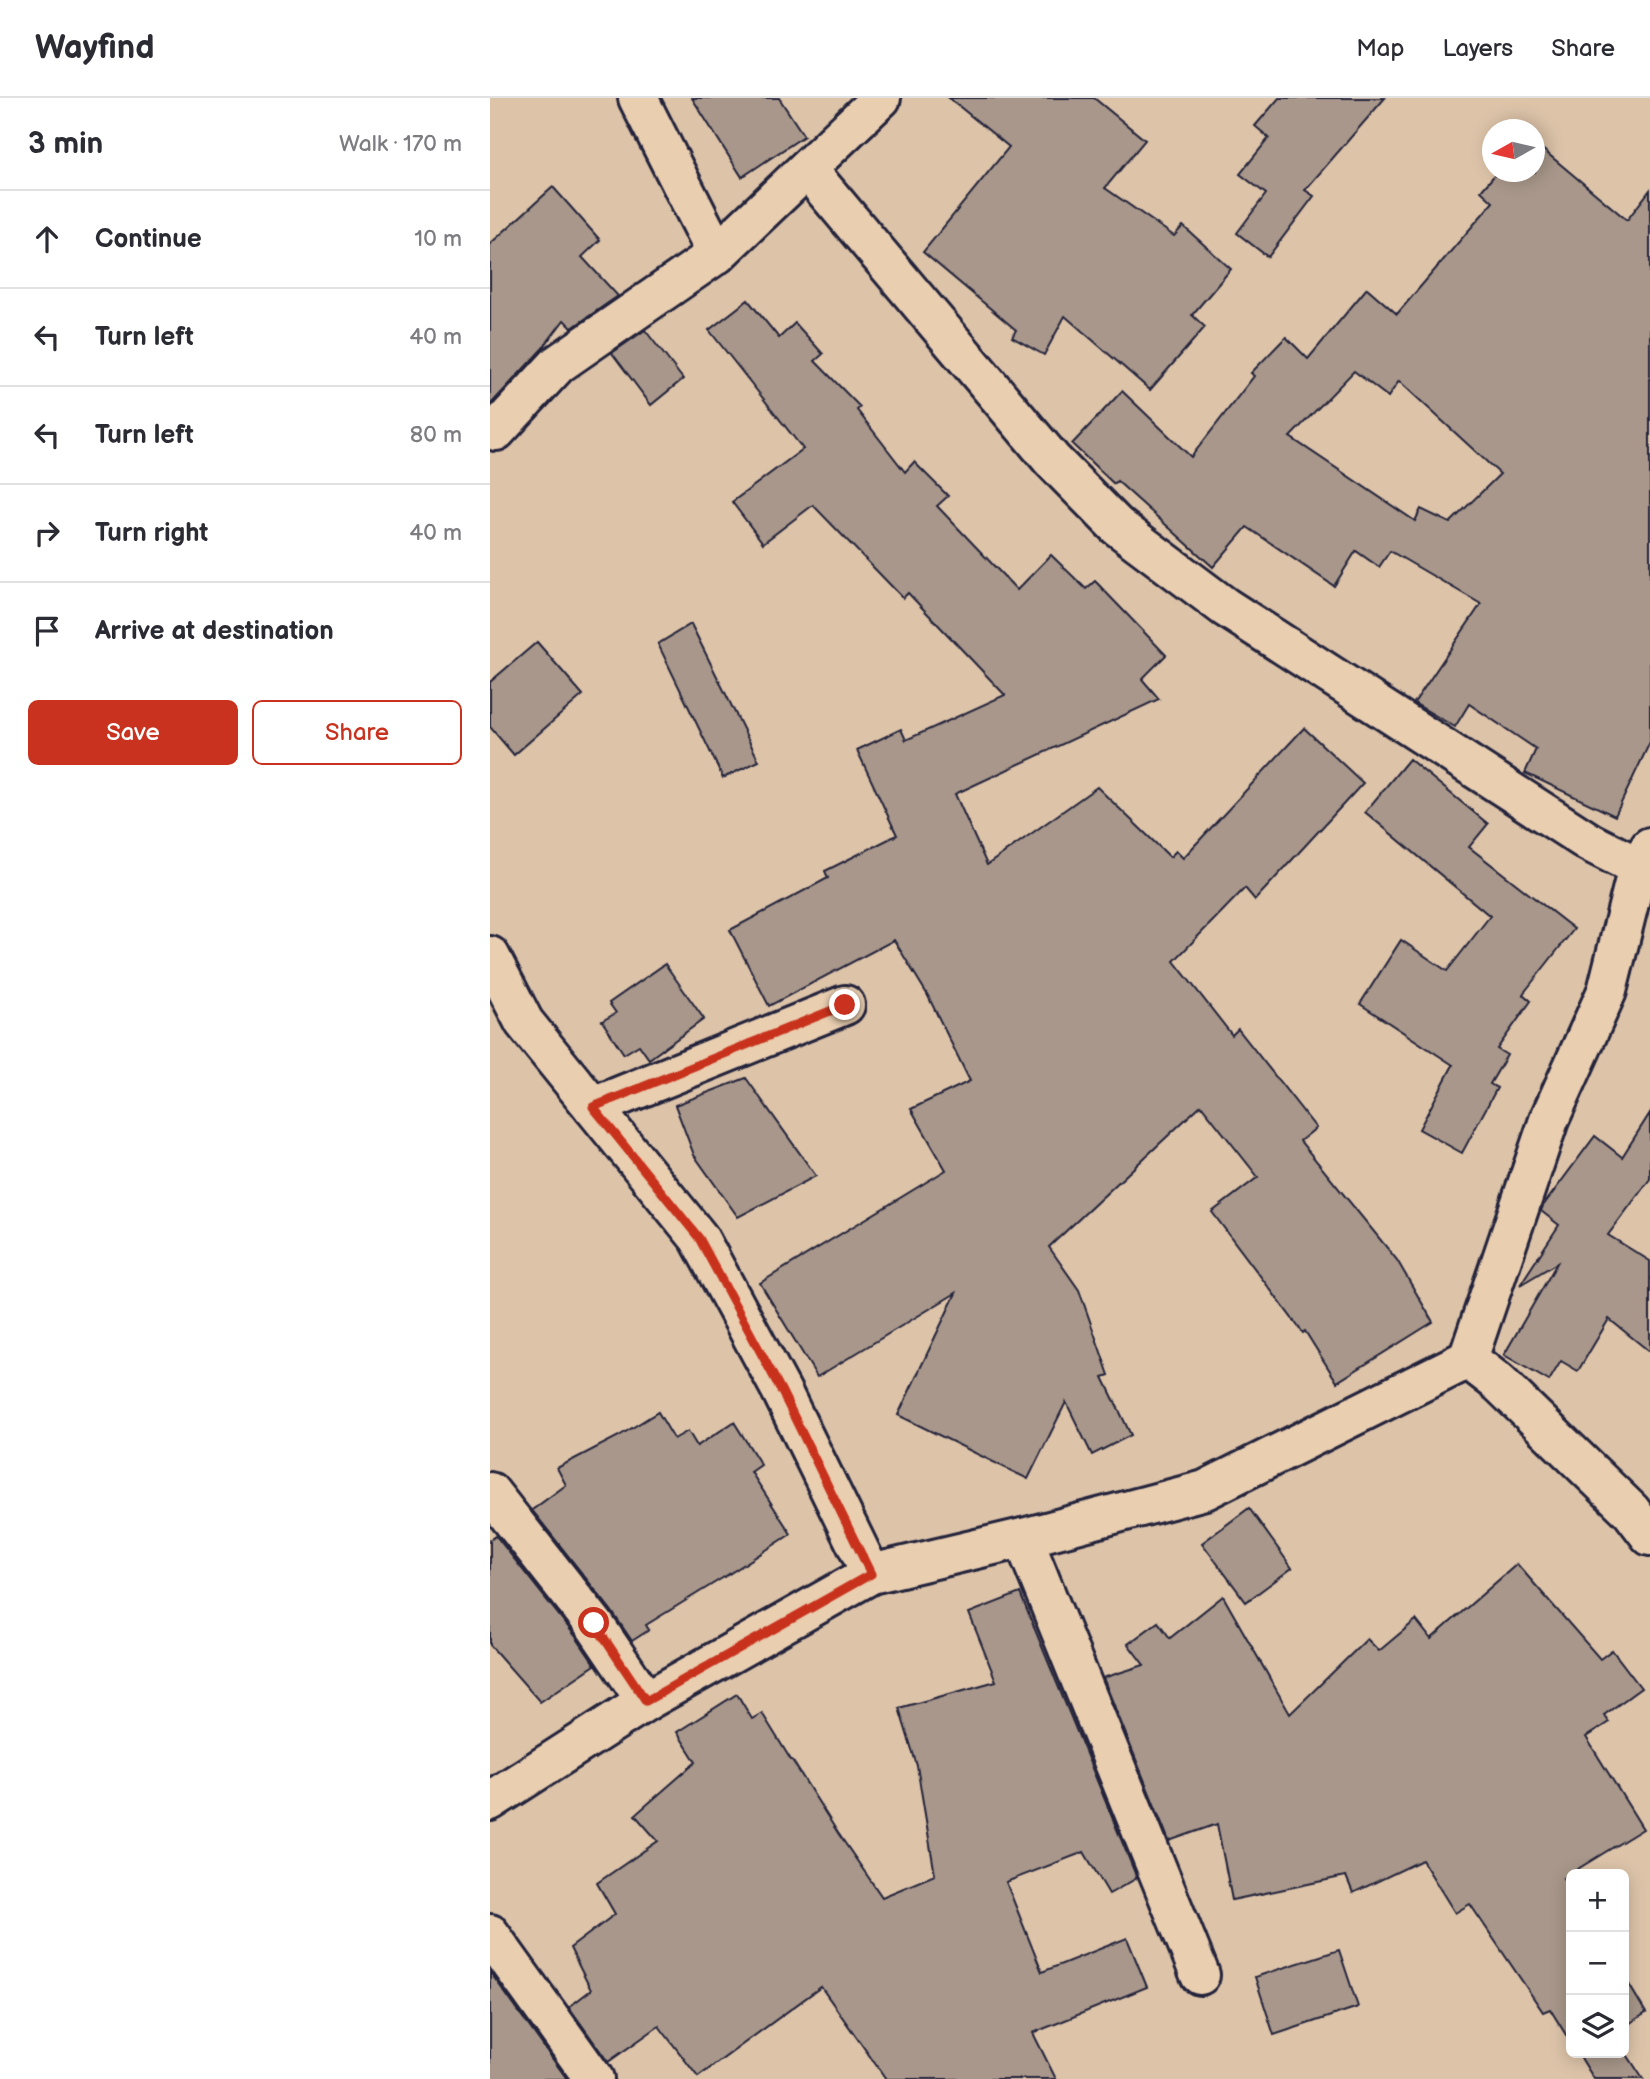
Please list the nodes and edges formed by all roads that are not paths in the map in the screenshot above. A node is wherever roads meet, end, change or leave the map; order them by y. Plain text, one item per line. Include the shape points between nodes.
1 (638, 98) edge
2 (881, 98) edge
3 (807, 169) junction
4 (716, 254) junction
5 (496, 431) dead end
6 (1644, 857) edge
7 (490, 956) edge
8 (845, 1005) dead end
9 (593, 1107) junction
10 (1468, 1359) junction
11 (490, 1492) edge
12 (1650, 1536) edge
13 (1023, 1538) junction
14 (871, 1574) junction
15 (646, 1701) junction
16 (490, 1801) edge
17 (490, 1934) edge
18 (1200, 1975) dead end
19 (594, 2079) edge

1 - 4 street
2 - 3 street
3 - 4 street
3 - 6 street via 1052,460 1117,526 1225,607 1588,842
4 - 5 street via 558,364
6 - 10 street via 1607,991 1549,1120
7 - 9 street via 524,1022
8 - 9 street
9 - 14 street via 699,1238 782,1392
10 - 12 street via 1632,1511
10 - 13 street via 1205,1490
11 - 15 street via 594,1623
13 - 14 street
13 - 18 street
14 - 15 street
15 - 16 street
17 - 19 street

